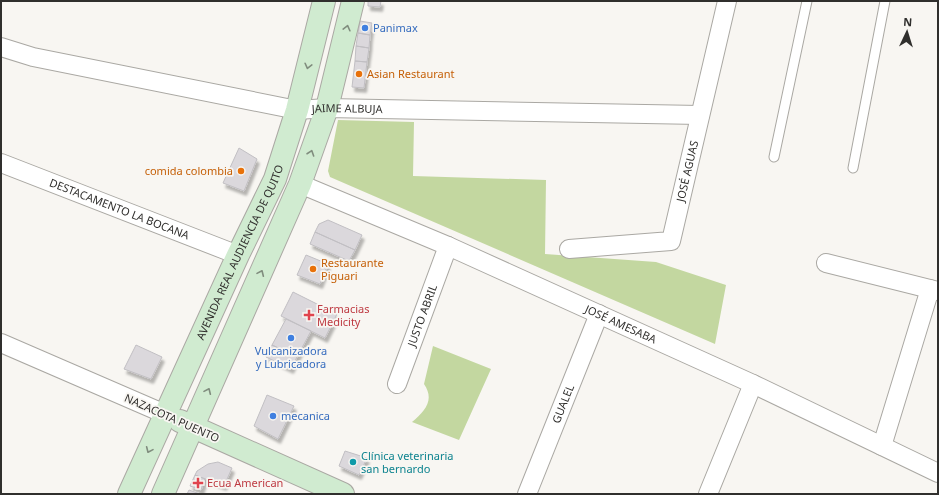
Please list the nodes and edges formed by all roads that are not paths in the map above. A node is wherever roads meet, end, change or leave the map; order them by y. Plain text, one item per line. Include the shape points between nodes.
1 (324, 1) edge
2 (354, 1) edge
3 (727, 1) edge
4 (807, 1) edge
5 (885, 1) edge
6 (1, 47) edge
7 (327, 108) junction
8 (297, 110) junction
9 (700, 114) junction
10 (774, 156) dead end
11 (1, 162) edge
12 (853, 168) dead end
13 (300, 184) junction
14 (448, 246) junction
15 (569, 249) dead end
16 (238, 255) junction
17 (826, 263) dead end
18 (934, 290) edge
19 (599, 314) junction
20 (1, 343) edge
21 (397, 384) dead end
22 (753, 384) junction
23 (165, 414) junction
24 (192, 427) junction
25 (882, 446) junction
26 (938, 474) edge
27 (340, 493) edge
28 (130, 494) edge
29 (163, 494) edge
30 (527, 494) edge
31 (708, 494) edge

1 -> 8 main road, AVENIDA REAL AUDIENCIA DE QUITO
7 -> 2 main road
3 - 9 street, JOSÉ AGUAS
4 - 10 lane
5 - 12 lane
6 - 8 street, JAIME ALBUJA via 33,57
7 - 8 street, JAIME ALBUJA
7 - 9 street, JAIME ALBUJA
13 -> 7 main road
8 - 16 main road, AVENIDA REAL AUDIENCIA DE QUITO via 275,179
9 - 15 street, JOSÉ AGUAS via 671,241
11 - 16 street, DESTACAMENTO LA BOCANA
13 - 14 street, JOSÉ AMESABA
24 -> 13 main road
14 - 19 street, JOSÉ AMESABA
14 - 21 street, JUSTO ABRIL
16 - 23 main road, AVENIDA REAL AUDIENCIA DE QUITO
17 - 18 street
18 - 25 street
19 - 22 street, JOSÉ AMESABA
19 - 30 street, GUALEL
20 - 23 street, NAZACOTA PUENTO
22 - 25 street, JOSÉ AMESABA
22 - 31 street
23 - 24 main road, NAZACOTA PUENTO
23 -> 28 main road, AVENIDA REAL AUDIENCIA DE QUITO
24 - 27 main road, NAZACOTA PUENTO
24 - 29 main road
25 - 26 street, JOSÉ AMESABA

